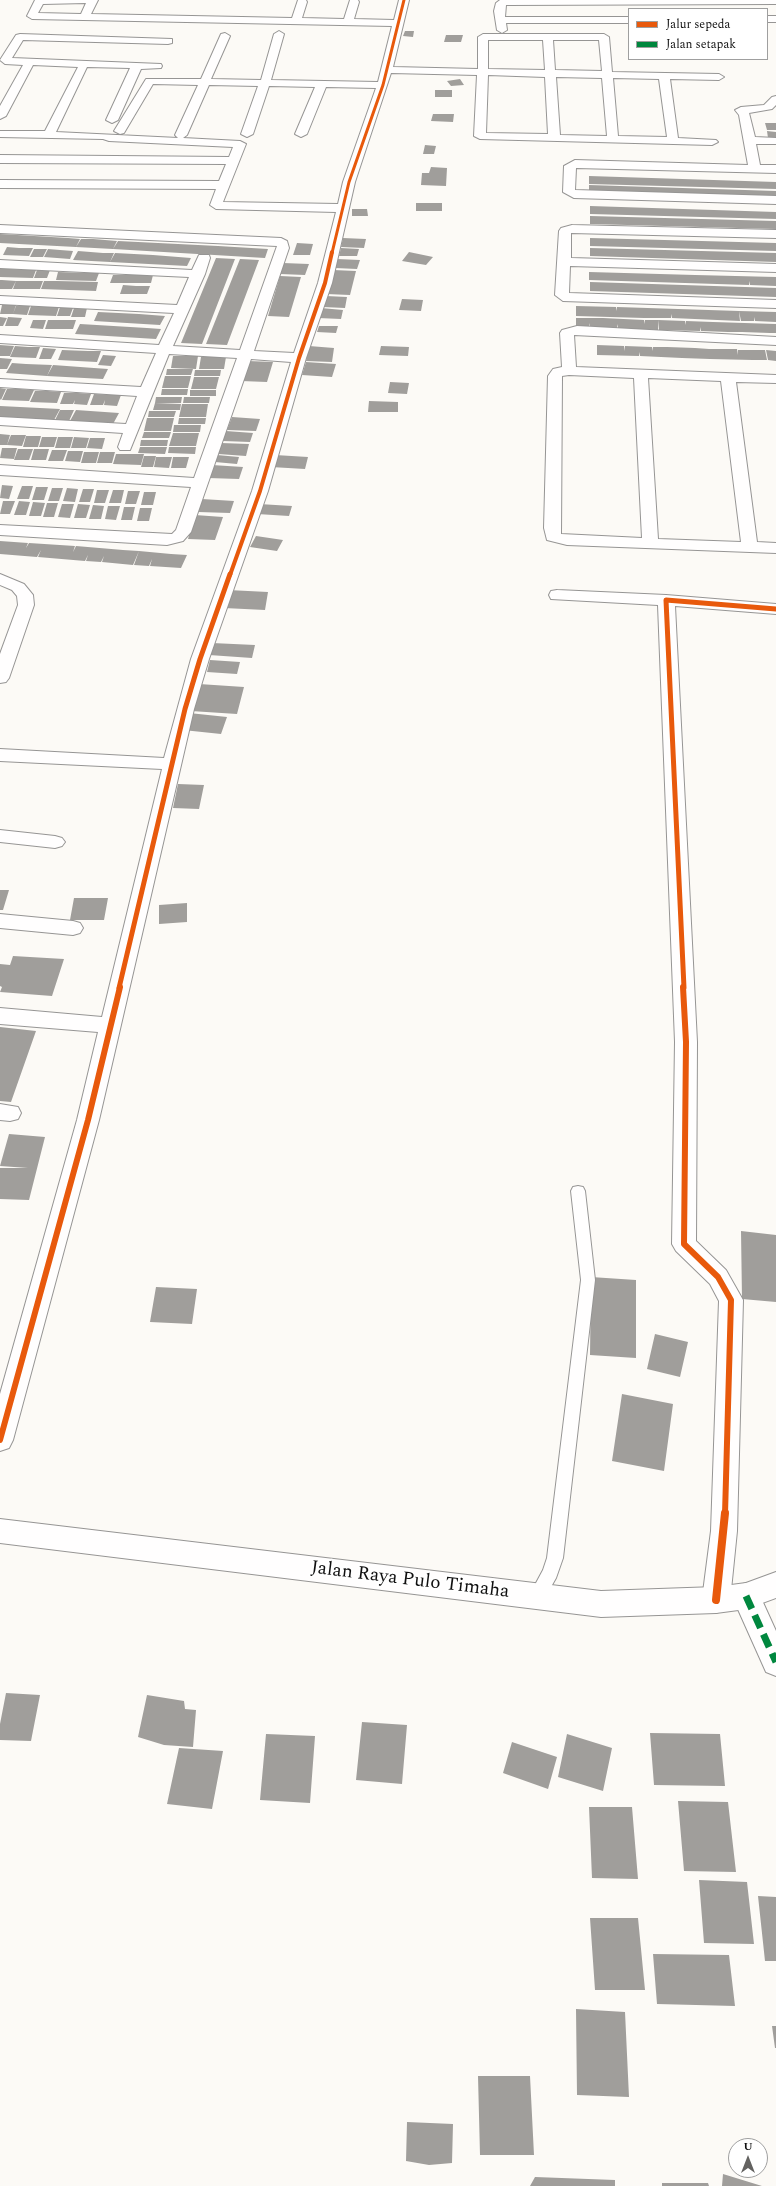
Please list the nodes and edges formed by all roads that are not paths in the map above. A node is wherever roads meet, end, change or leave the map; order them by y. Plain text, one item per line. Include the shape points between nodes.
1 (404, 0) edge
2 (512, 1) edge
3 (776, 1) edge
4 (302, 2) dead end
5 (354, 2) dead end
6 (143, 6) dead end
7 (196, 7) dead end
8 (248, 8) dead end
9 (84, 18) junction
10 (138, 18) junction
11 (191, 19) junction
12 (243, 20) junction
13 (628, 20) edge
14 (296, 21) junction
15 (348, 22) junction
16 (398, 23) junction
17 (279, 34) dead end
18 (225, 36) dead end
19 (548, 37) junction
20 (2, 60) edge
21 (28, 66) dead end
22 (157, 66) junction
23 (82, 68) dead end
24 (136, 68) dead end
25 (483, 72) junction
26 (551, 74) junction
27 (607, 75) junction
28 (664, 76) junction
29 (385, 77) junction
30 (719, 77) dead end
31 (150, 80) junction
32 (206, 82) junction
33 (265, 83) junction
34 (322, 84) junction
35 (776, 99) edge
36 (745, 115) junction
37 (0, 116) edge
38 (776, 116) edge
39 (120, 131) dead end
40 (0, 134) edge
41 (247, 134) dead end
42 (302, 134) dead end
43 (49, 135) junction
44 (182, 135) dead end
45 (105, 136) junction
46 (554, 138) junction
47 (613, 139) junction
48 (749, 140) junction
49 (673, 141) junction
50 (776, 141) edge
51 (712, 142) dead end
52 (0, 159) edge
53 (234, 161) junction
54 (755, 168) junction
55 (776, 169) edge
56 (0, 184) edge
57 (224, 185) junction
58 (776, 200) edge
59 (343, 208) junction
60 (0, 229) edge
61 (776, 234) edge
62 (204, 258) dead end
63 (564, 262) junction
64 (0, 264) edge
65 (776, 268) edge
66 (198, 274) junction
67 (0, 300) edge
68 (776, 304) edge
69 (182, 309) junction
70 (0, 339) edge
71 (776, 341) edge
72 (164, 350) junction
73 (247, 355) junction
74 (299, 358) junction
75 (569, 371) junction
76 (641, 374) junction
77 (728, 377) junction
78 (776, 379) edge
79 (0, 383) edge
80 (146, 392) junction
81 (0, 421) edge
82 (133, 429) junction
83 (125, 447) dead end
84 (0, 470) edge
85 (199, 483) junction
86 (0, 530) edge
87 (650, 541) junction
88 (749, 546) junction
89 (776, 548) edge
90 (0, 579) edge
91 (558, 596) dead end
92 (666, 600) junction
93 (776, 609) edge
94 (4, 655) edge
95 (0, 678) edge
96 (0, 755) edge
97 (172, 764) junction
98 (0, 836) edge
99 (55, 842) dead end
100 (0, 921) edge
101 (73, 928) dead end
102 (0, 1016) edge
103 (110, 1025) junction
104 (578, 1191) dead end
105 (0, 1440) edge
106 (0, 1531) edge
107 (776, 1585) edge
108 (537, 1596) junction
109 (746, 1596) junction
110 (716, 1600) junction
111 (776, 1662) edge

1 - 16 street
2 - 3 street
2 - 13 street via 501,3 501,25
4 - 14 street
5 - 15 street
6 - 10 street
7 - 11 street
8 - 12 street
9 - 9 street via 76,17 32,16 39,1 93,0
9 - 10 street
10 - 11 street
11 - 12 street
12 - 14 street
14 - 15 street
15 - 16 street
16 - 29 street
17 - 33 street
18 - 32 street
19 - 25 street via 483,36
19 - 26 street
19 - 27 street via 604,37
20 - 22 street
20 - 22 street via 20,38 170,37
21 - 37 street
22 - 31 street
23 - 43 street
24 - 45 street
25 - 26 street
25 - 29 street
25 - 46 street via 480,136
26 - 27 street
26 - 46 street
27 - 28 street
27 - 47 street
28 - 30 street
28 - 49 street
29 - 34 street
29 - 59 street via 349,182
31 - 32 street
31 - 39 street
32 - 33 street
32 - 44 street
33 - 34 street
33 - 41 street
34 - 42 street
35 - 36 street via 762,109 743,109 742,113
36 - 38 street
36 - 48 street
40 - 43 street
43 - 45 street
45 - 53 street via 240,144
46 - 47 street
47 - 49 street
48 - 50 street
48 - 54 street
49 - 51 street
52 - 53 street
53 - 57 street
54 - 55 street
54 - 58 street via 571,165 569,192
56 - 57 street
57 - 59 street via 216,205
59 - 74 street via 325,282
60 - 73 street via 278,241 283,244
61 - 63 street via 572,229 565,231
62 - 66 street
63 - 65 street
63 - 68 street via 562,295 568,298
64 - 66 street
66 - 69 street
67 - 69 street
69 - 72 street
70 - 72 street
71 - 75 street via 577,330 567,333
72 - 73 street
72 - 80 street
73 - 74 street
73 - 85 street
74 - 97 street via 260,491 184,709
75 - 76 street
75 - 87 street via 558,372 555,376 553,537 567,540
76 - 77 street
76 - 87 street
77 - 78 street
77 - 88 street
79 - 80 street
80 - 82 street
81 - 82 street
82 - 83 street
84 - 85 street
85 - 86 street via 183,532 177,538 167,540
87 - 88 street
88 - 89 street
90 - 94 street via 18,587 25,595 26,605
91 - 92 street
92 - 93 street
92 - 110 street via 686,1042 684,1244 718,1276 731,1300 724,1525
94 - 95 street
96 - 97 street
97 - 103 street
98 - 99 street
100 - 101 street
102 - 103 street
103 - 105 street via 88,1120
104 - 108 lane via 588,1280 555,1558
106 - 108 street, Jalan Raya Pulo Timaha
107 - 109 street, Jalan Raya Pulo Timaha
108 - 110 street, Jalan Raya Pulo Timaha via 601,1604
109 - 110 street, Jalan Raya Pulo Timaha
109 - 111 street

